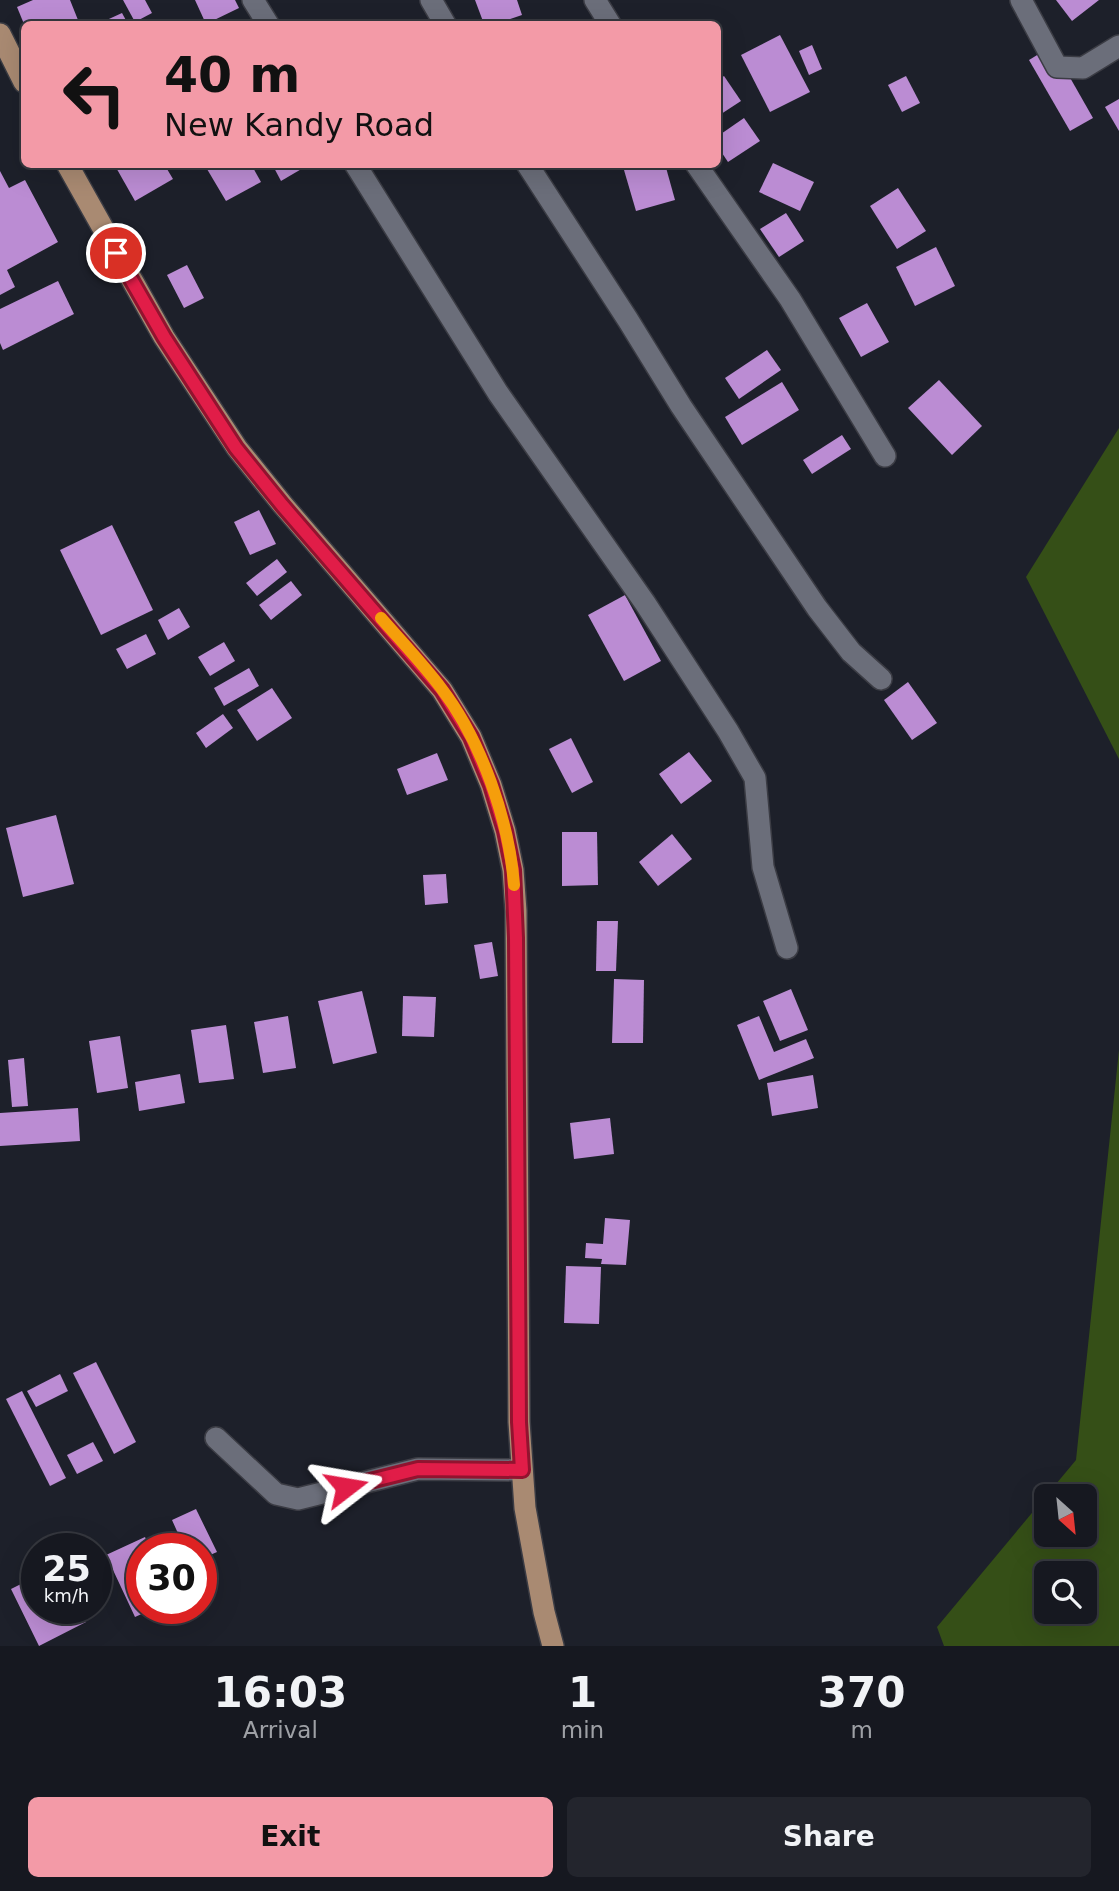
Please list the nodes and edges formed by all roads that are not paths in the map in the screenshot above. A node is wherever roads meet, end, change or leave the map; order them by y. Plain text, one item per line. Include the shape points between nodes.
1 (253, 0) edge
2 (431, 0) edge
3 (595, 0) edge
4 (1021, 0) edge
5 (266, 21) edge
6 (443, 21) edge
7 (608, 21) edge
8 (0, 34) edge
9 (1119, 46) edge
10 (21, 76) edge
11 (69, 168) edge
12 (357, 168) edge
13 (530, 168) edge
14 (699, 168) edge
15 (885, 456) dead end
16 (881, 679) dead end
17 (787, 948) dead end
18 (216, 1438) dead end
19 (522, 1470) junction
20 (552, 1646) edge

1 - 5 street
2 - 6 street
3 - 7 street
4 - 9 street via 1057,66 1083,68
8 - 10 main road
11 - 19 main road via 164,337 236,448 442,690 471,737 491,785 513,870 516,911
12 - 17 street via 498,393 653,614 755,778 763,867
13 - 16 street via 817,608 851,652
14 - 15 street via 790,299
18 - 19 street via 276,1494 298,1499 418,1469
19 - 20 main road

